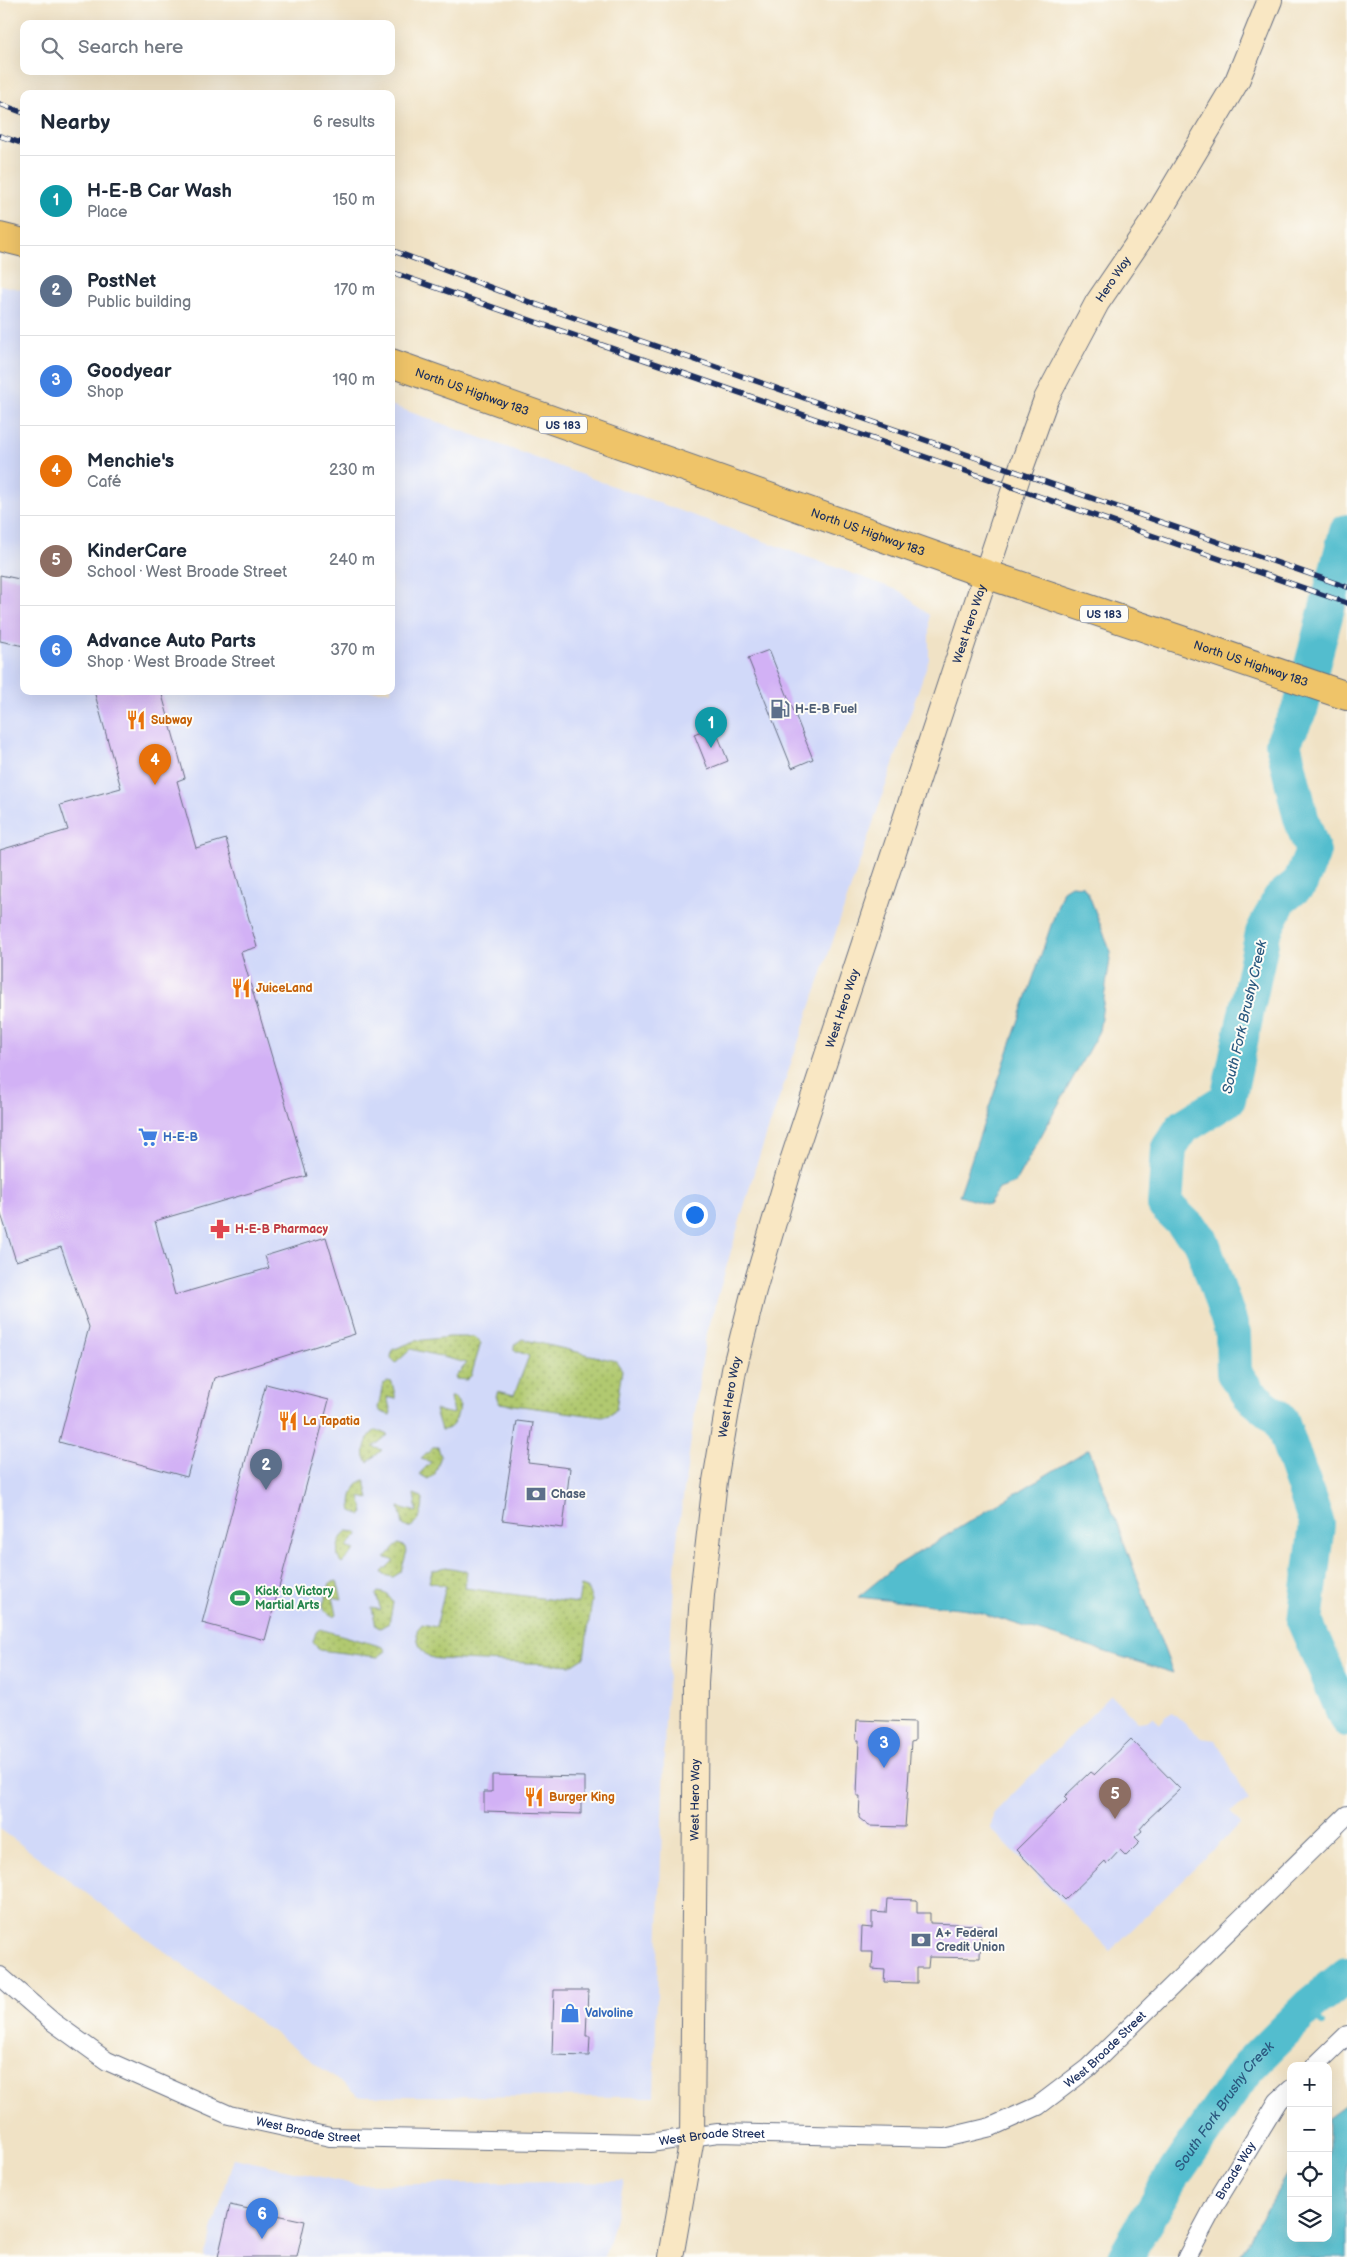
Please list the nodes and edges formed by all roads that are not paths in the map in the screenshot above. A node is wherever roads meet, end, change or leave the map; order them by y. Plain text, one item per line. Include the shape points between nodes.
1 (1270, 0) edge
2 (0, 237) edge
3 (20, 242) edge
4 (395, 364) edge
5 (986, 574) junction
6 (1347, 696) edge
7 (1347, 1815) edge
8 (0, 1976) edge
9 (1347, 2035) edge
10 (1319, 2062) edge
11 (1287, 2092) edge
12 (692, 2138) junction
13 (671, 2257) edge
14 (1187, 2257) edge

1 - 5 main road, Hero Way via 1237,81 1159,212 1097,303 1046,399
2 - 3 main road
4 - 5 main road, North US Highway 183 / US 183
5 - 6 main road, North US Highway 183 / US 183
5 - 12 main road, West Hero Way via 793,1158 734,1370 715,1481 696,1683
7 - 12 street, West Broade Street via 1134,2025 1088,2068 1038,2106 991,2127 945,2138 718,2134
8 - 12 street, West Broade Street via 53,2022 108,2061 229,2114 330,2137 650,2143
9 - 10 street
11 - 14 street, Broade Way via 1278,2101 1217,2200
12 - 13 main road, West Hero Way

